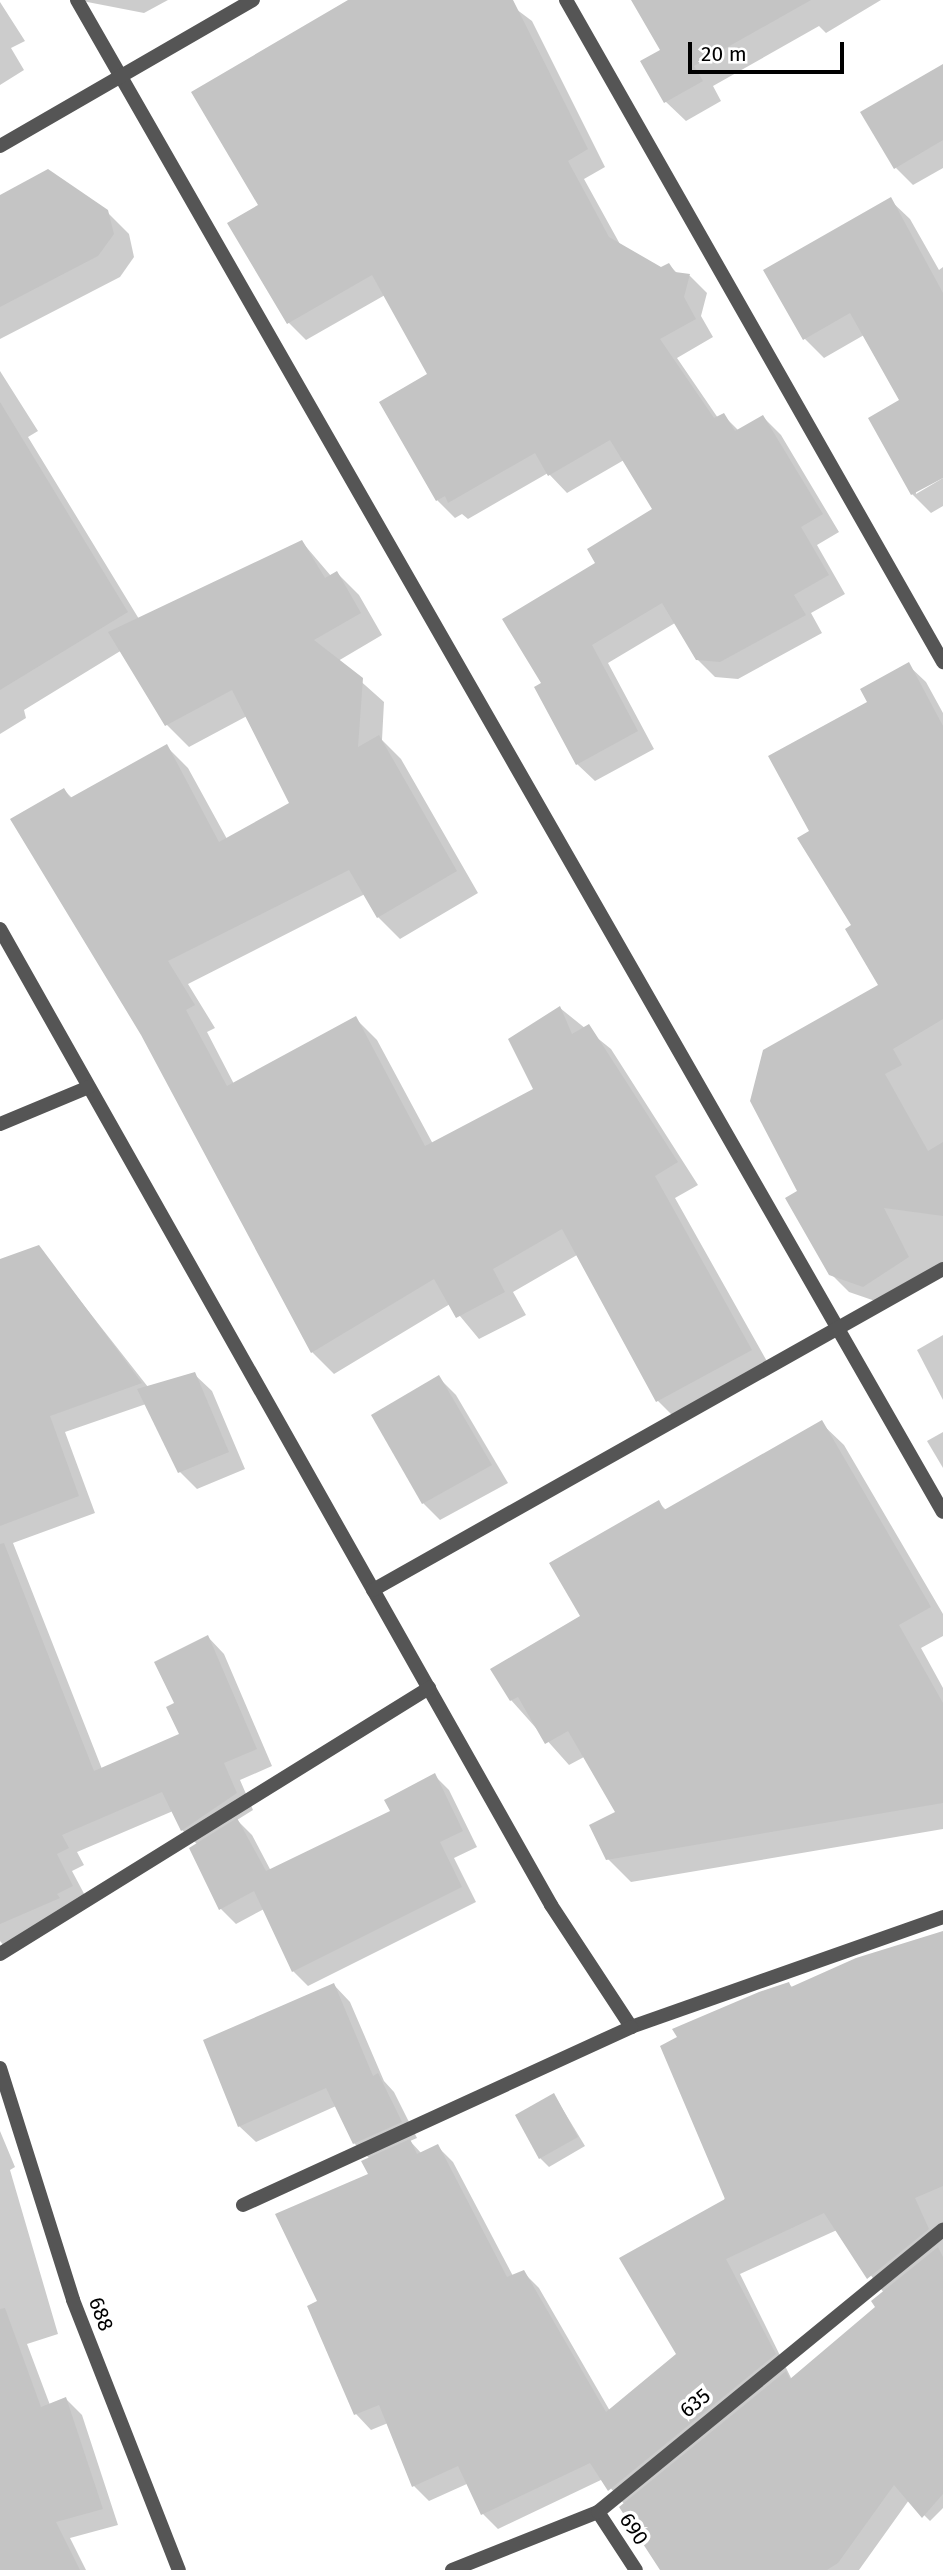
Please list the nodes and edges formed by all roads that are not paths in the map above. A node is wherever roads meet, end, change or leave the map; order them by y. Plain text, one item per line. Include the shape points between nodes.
1 (77, 0) edge
2 (253, 0) edge
3 (566, 0) edge
4 (121, 77) junction
5 (0, 146) edge
6 (943, 662) edge
7 (0, 929) edge
8 (89, 1087) junction
9 (0, 1124) edge
10 (943, 1269) edge
11 (839, 1328) junction
12 (943, 1512) edge
13 (373, 1590) junction
14 (429, 1688) junction
15 (943, 1917) edge
16 (0, 1954) edge
17 (631, 2026) junction
18 (0, 2068) edge
19 (243, 2205) dead end
20 (943, 2230) edge
21 (598, 2512) junction
22 (179, 2570) edge
23 (452, 2570) edge
24 (636, 2570) edge

1 - 4 street
2 - 4 street
3 - 6 street
4 - 5 street
4 - 11 street
7 - 8 street
8 - 9 street
8 - 13 street
10 - 11 street
11 - 12 street
11 - 13 street
13 - 14 street
14 - 16 street
14 - 17 street via 551,1905
15 - 17 street
17 - 19 street
18 - 22 street, 688 via 73,2300
20 - 21 street, 635
21 - 23 street, 635
21 - 24 street, 690

